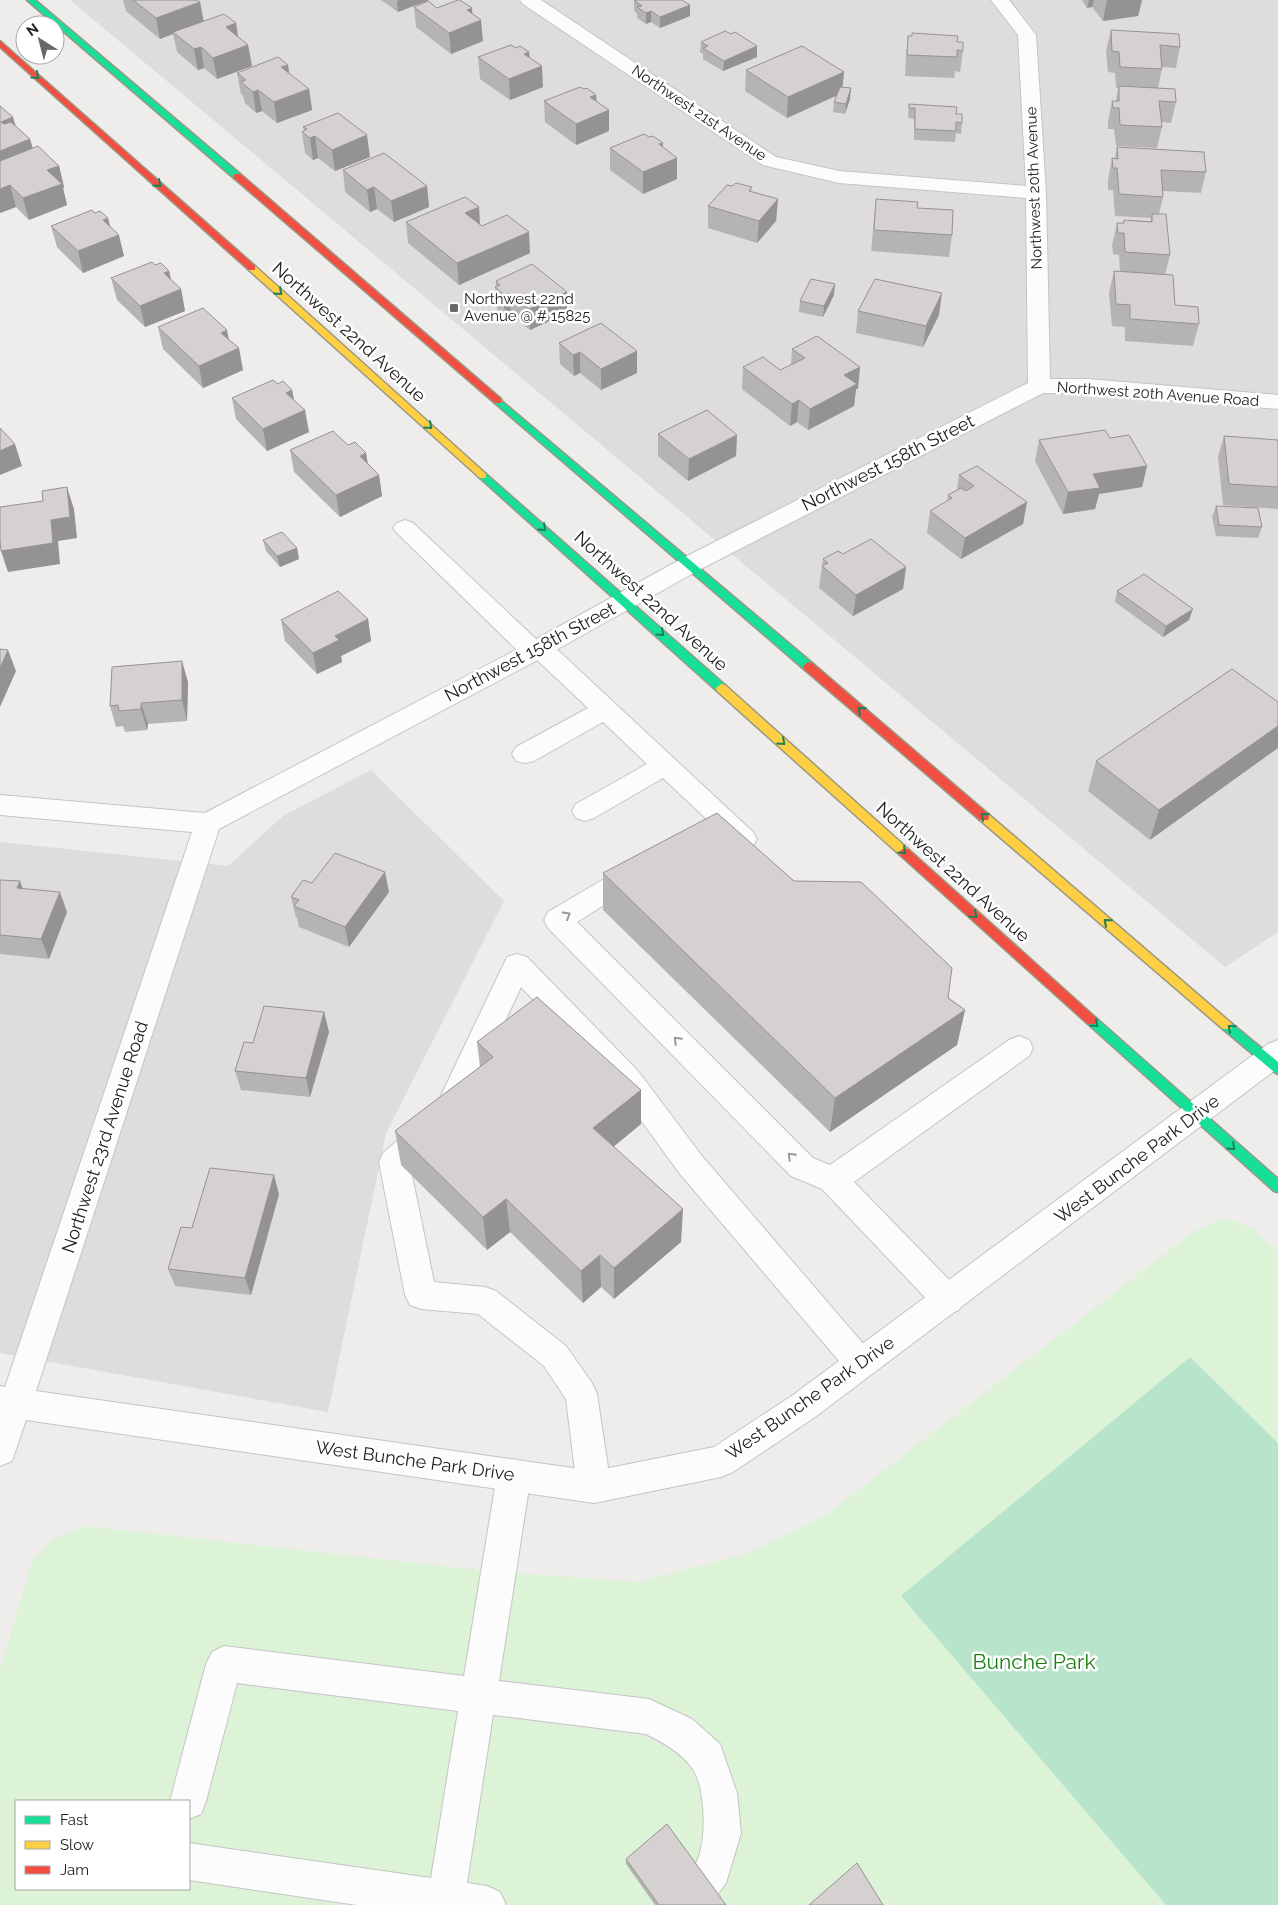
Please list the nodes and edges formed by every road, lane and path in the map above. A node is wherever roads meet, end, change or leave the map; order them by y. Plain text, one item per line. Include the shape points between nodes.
1 (31, 0) edge
2 (529, 0) edge
3 (1000, 0) edge
4 (0, 43) edge
5 (1036, 193) junction
6 (1039, 386) junction
7 (1278, 402) edge
8 (405, 528) dead end
9 (691, 564) junction
10 (625, 601) junction
11 (537, 649) junction
12 (606, 709) junction
13 (525, 754) dead end
14 (666, 765) junction
15 (0, 805) edge
16 (585, 811) dead end
17 (724, 820) junction
18 (208, 823) junction
19 (699, 835) edge
20 (764, 858) edge
21 (657, 860) edge
22 (1019, 1048) dead end
23 (1275, 1060) edge
24 (1196, 1114) junction
25 (833, 1180) junction
26 (1278, 1187) edge
27 (948, 1300) junction
28 (861, 1364) junction
29 (8, 1402) edge
30 (0, 1450) edge
31 (514, 1476) junction
32 (594, 1487) junction
33 (479, 1696) junction
34 (188, 1800) edge
35 (190, 1862) edge
36 (446, 1902) edge
37 (487, 1905) edge
38 (680, 1905) edge

1 - 9 main road
2 - 5 street, Northwest 21st Avenue via 770,161 839,177
3 - 5 street, Northwest 20th Avenue via 1027,36
4 -> 10 main road, Northwest 22nd Avenue
5 - 6 street, Northwest 20th Avenue
6 - 7 street, Northwest 20th Avenue Road via 1088,386
6 - 9 street, Northwest 158th Street
8 - 11 street
9 - 10 street, Northwest 158th Street
23 -> 9 main road
10 - 11 street, Northwest 158th Street
10 -> 24 main road, Northwest 22nd Avenue
11 - 12 street
11 - 18 street, Northwest 158th Street
12 - 13 street
12 - 14 street
14 - 16 street
14 - 17 street
15 - 18 street
17 - 19 street
17 - 20 street
18 - 29 street, Northwest 23rd Avenue Road
25 -> 21 street via 802,1167 558,920
22 - 25 street
23 - 24 street, West Bunche Park Drive
24 -> 26 main road, Northwest 22nd Avenue
24 - 27 street, West Bunche Park Drive
25 - 27 street
27 - 28 street, West Bunche Park Drive
28 - 32 street, West Bunche Park Drive via 721,1461
28 - 32 street via 691,1165 628,1080 517,966 446,1117 394,1162 421,1295 484,1300 555,1356 581,1394
29 - 30 street, Northwest 23rd Avenue Road
29 - 31 street, West Bunche Park Drive
31 - 32 street, West Bunche Park Drive
31 - 33 street
33 - 34 street via 224,1664
33 - 36 street
33 - 38 street via 649,1717 680,1732 707,1757 719,1793 724,1833 713,1870 700,1889
35 - 36 street
36 - 37 street

